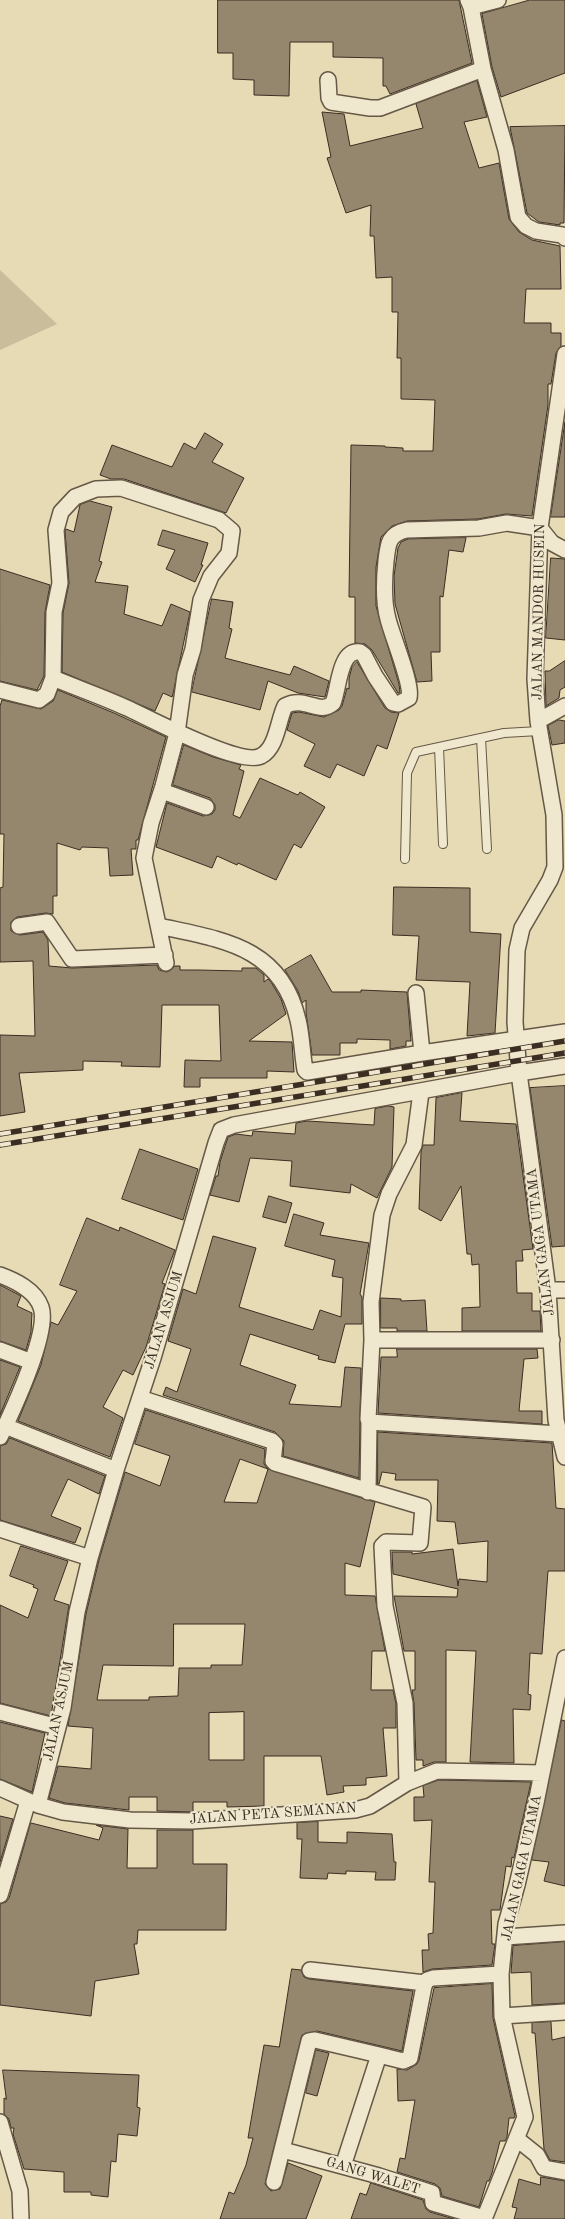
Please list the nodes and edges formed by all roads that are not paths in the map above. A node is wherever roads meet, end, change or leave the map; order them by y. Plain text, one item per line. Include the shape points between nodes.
1 (498, 0) edge
2 (470, 3) edge
3 (483, 69) junction
4 (328, 80) dead end
5 (565, 238) edge
6 (565, 354) edge
7 (561, 412) edge
8 (540, 528) junction
9 (565, 550) edge
10 (53, 678) junction
11 (0, 690) edge
12 (565, 706) edge
13 (539, 726) junction
14 (177, 733) junction
15 (481, 738) junction
16 (439, 747) junction
17 (162, 791) junction
18 (206, 807) dead end
19 (559, 815) edge
20 (443, 844) dead end
21 (487, 849) dead end
22 (405, 859) dead end
23 (19, 926) dead end
24 (159, 926) junction
25 (416, 993) dead end
26 (565, 1032) edge
27 (516, 1040) junction
28 (422, 1053) junction
29 (565, 1066) edge
30 (519, 1073) junction
31 (421, 1092) junction
32 (0, 1275) edge
33 (548, 1290) junction
34 (565, 1290) edge
35 (372, 1340) junction
36 (552, 1340) junction
37 (0, 1350) edge
38 (32, 1362) junction
39 (140, 1398) junction
40 (368, 1422) junction
41 (3, 1424) edge
42 (558, 1434) junction
43 (565, 1457) edge
44 (116, 1470) junction
45 (368, 1492) junction
46 (0, 1529) edge
47 (90, 1558) junction
48 (565, 1664) edge
49 (0, 1712) edge
50 (58, 1726) junction
51 (542, 1773) junction
52 (407, 1783) junction
53 (0, 1788) edge
54 (33, 1803) junction
55 (0, 1895) edge
56 (565, 1933) edge
57 (505, 1937) junction
58 (310, 1970) dead end
59 (502, 1974) junction
60 (425, 1983) junction
61 (565, 2012) edge
62 (502, 2016) junction
63 (379, 2056) junction
64 (0, 2122) edge
65 (517, 2138) junction
66 (283, 2150) junction
67 (342, 2166) junction
68 (565, 2172) edge
69 (274, 2182) dead end
70 (21, 2219) edge
71 (484, 2219) edge

1 - 2 street
2 - 3 street
3 - 4 street via 376,108 331,102
3 - 5 street via 506,150 518,217 536,231
6 - 7 street, JALAN MANDOR HUSEIN
7 - 8 street, JALAN MANDOR HUSEIN
8 - 9 street via 552,543
8 - 13 street, JALAN MANDOR HUSEIN via 535,679
8 - 14 street via 507,523 479,528 407,530 396,532 391,537 384,595 387,617 410,693 407,700 398,704 391,701 364,656 356,651 345,658 333,703 323,708 301,702 286,706 273,741 262,756 234,754
10 - 11 street via 48,694 39,700
10 - 14 street via 125,707
10 - 14 street via 54,612 60,583 56,530 61,512 75,497 96,490 121,488 219,520 230,528 233,537 229,553 212,576 201,600
12 - 13 street
13 - 15 lane
13 - 19 street, JALAN MANDOR HUSEIN
14 - 17 street
15 - 16 lane
15 - 21 lane
16 - 20 lane
16 - 22 lane via 416,752 407,773
17 - 18 street
17 - 24 street via 144,858
19 - 27 street, JALAN MANDOR HUSEIN via 555,867 522,928 518,950
23 - 24 street via 48,922 72,959 165,959
24 - 28 street via 221,940 249,951 265,962 292,1001 307,1072
25 - 28 street
26 - 27 street
27 - 28 street
27 - 30 street, JALAN MANDOR HUSEIN
29 - 30 street
30 - 31 street, JALAN ASJUM
30 - 33 street, JALAN GAGA UTAMA
31 - 35 street via 414,1146 382,1215 371,1302
31 - 39 street, JALAN ASJUM via 221,1130
32 - 38 street via 34,1294 41,1307 41,1323
33 - 34 street
33 - 36 street, JALAN GAGA UTAMA
35 - 36 street
35 - 40 street
36 - 42 street, JALAN GAGA UTAMA
37 - 38 street
38 - 41 street
39 - 44 street, JALAN ASJUM
39 - 45 street via 272,1442 275,1444 275,1463
40 - 42 street
40 - 45 street
41 - 44 street
42 - 43 street, JALAN GAGA UTAMA
44 - 47 street, JALAN ASJUM
45 - 52 street via 423,1508 420,1543 386,1542 382,1546 386,1606 405,1703
46 - 47 street
47 - 50 street, JALAN ASJUM via 77,1612
48 - 51 street, JALAN GAGA UTAMA
49 - 50 street
50 - 54 street, JALAN ASJUM
51 - 52 street, JALAN PETA SEMANAN via 437,1771
51 - 57 street, JALAN GAGA UTAMA
52 - 54 street, JALAN PETA SEMANAN via 381,1800 355,1810 192,1820 130,1820 62,1812
53 - 54 street, JALAN PETA SEMANAN
54 - 55 street, JALAN ASJUM
56 - 57 street
57 - 59 street, JALAN GAGA UTAMA
58 - 60 street
59 - 60 street via 434,1978
59 - 62 street, JALAN GAGA UTAMA
60 - 63 street via 410,2058 403,2061
61 - 62 street
62 - 65 street, JALAN GAGA UTAMA via 525,2109
63 - 66 street via 309,2041
63 - 67 street
64 - 70 street via 20,2192
65 - 68 street via 537,2155 544,2168
65 - 71 street, JALAN GAGA UTAMA
66 - 67 street, GANG WALET
66 - 69 street
67 - 71 street, GANG WALET via 432,2193 432,2203

